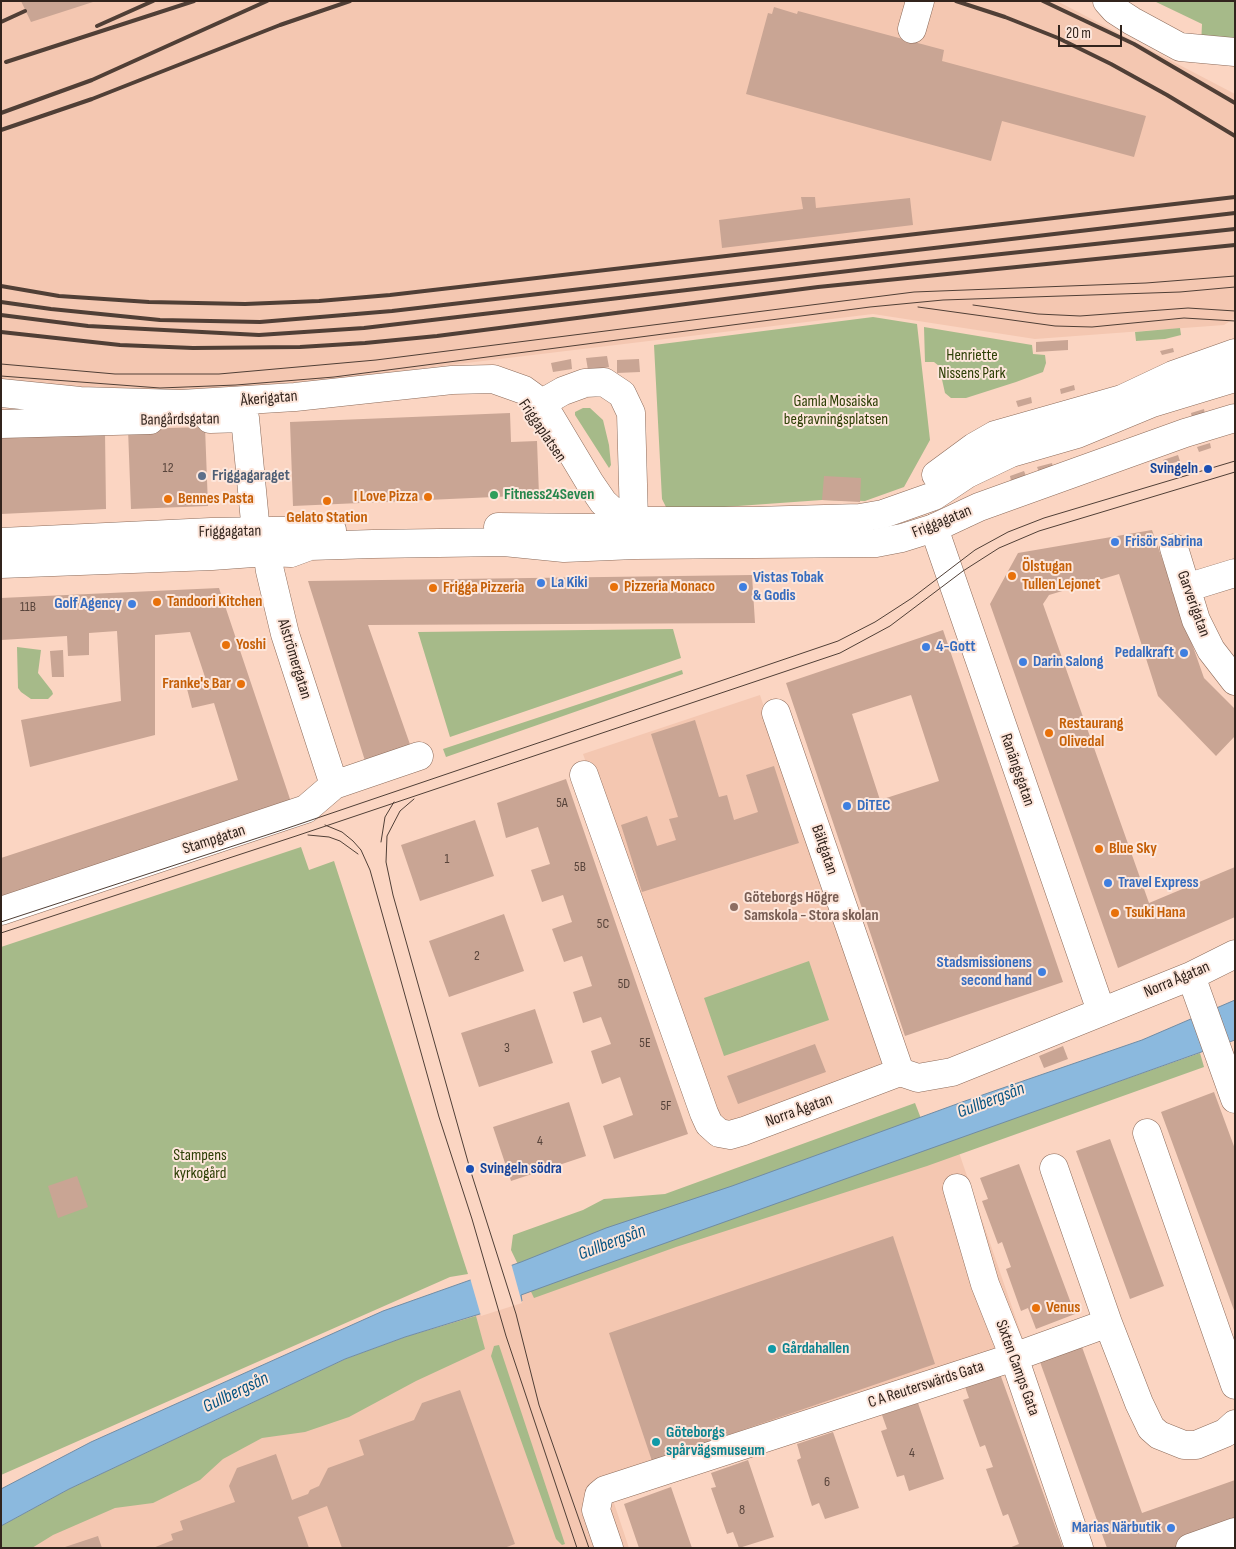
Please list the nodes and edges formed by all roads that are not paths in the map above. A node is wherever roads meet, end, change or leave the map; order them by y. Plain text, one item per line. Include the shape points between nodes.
1 (920, 1) edge
2 (1107, 1) edge
3 (912, 29) dead end
4 (1235, 52) edge
5 (1234, 372) edge
6 (505, 383) junction
7 (1, 393) edge
8 (542, 403) junction
9 (1235, 418) edge
10 (1, 424) edge
11 (934, 528) junction
12 (638, 529) junction
13 (262, 538) junction
14 (1, 542) edge
15 (1174, 548) dead end
16 (1, 564) edge
17 (1235, 573) edge
18 (1186, 588) junction
19 (1235, 681) edge
20 (776, 713) dead end
21 (419, 756) dead end
22 (584, 775) dead end
23 (334, 785) junction
24 (1, 911) edge
25 (1235, 954) edge
26 (1191, 976) junction
27 (1101, 1011) junction
28 (900, 1072) junction
29 (1233, 1086) edge
30 (1147, 1133) dead end
31 (1054, 1168) dead end
32 (957, 1188) dead end
33 (1108, 1323) junction
34 (1014, 1357) junction
35 (1235, 1385) edge
36 (1235, 1424) edge
37 (1235, 1532) edge
38 (609, 1548) edge
39 (1079, 1548) edge
40 (1190, 1548) edge

1 - 3 street
2 - 4 street via 1132,21 1180,47
5 - 12 street, Friggagatan via 1173,374 1122,399 995,435 934,476 905,506 883,514 860,518
6 - 7 street, Åkerigatan via 493,379 452,380 295,397 181,404 80,401
6 - 8 street, Friggaplatsen via 524,390
6 - 12 street, Friggaplatsen via 528,404 588,503 616,522
8 - 12 street, Friggaplatsen via 603,502
8 - 12 street, Friggaplatsen via 585,383 604,382 622,394 631,412
9 - 11 street, Friggagatan via 980,507
10 - 13 street, Bangårdsgatan via 245,418
11 - 12 street, Friggagatan via 876,543
11 - 27 street, Ranängsgatan
12 - 13 street, Friggagatan via 563,526
13 - 14 street, Friggagatan
13 - 16 street, Friggagatan via 212,556
13 - 23 street, Alströmergatan via 285,634
15 - 18 street, Garverigatan
17 - 18 street
18 - 19 street, Garverigatan via 1196,620 1211,650
20 - 28 street, Bältgatan
21 - 23 street, Stampgatan
22 - 28 street, Norra Ågatan via 704,1113 714,1130 730,1135 744,1131
23 - 24 street, Stampgatan via 306,809
25 - 26 street, Norra Ågatan
26 - 27 street, Norra Ågatan
26 - 29 street
27 - 28 street, Norra Ågatan via 952,1072 918,1078
30 - 35 street
31 - 33 street
32 - 34 street, Sixten Camps Gata via 985,1284
33 - 34 street, C A Reuterswärds Gata
33 - 36 street via 1139,1403 1151,1428 1159,1435 1184,1445 1196,1445 1225,1433
34 - 38 street, C A Reuterswärds Gata via 605,1490 599,1495 596,1510
34 - 39 street, Sixten Camps Gata
37 - 40 street

